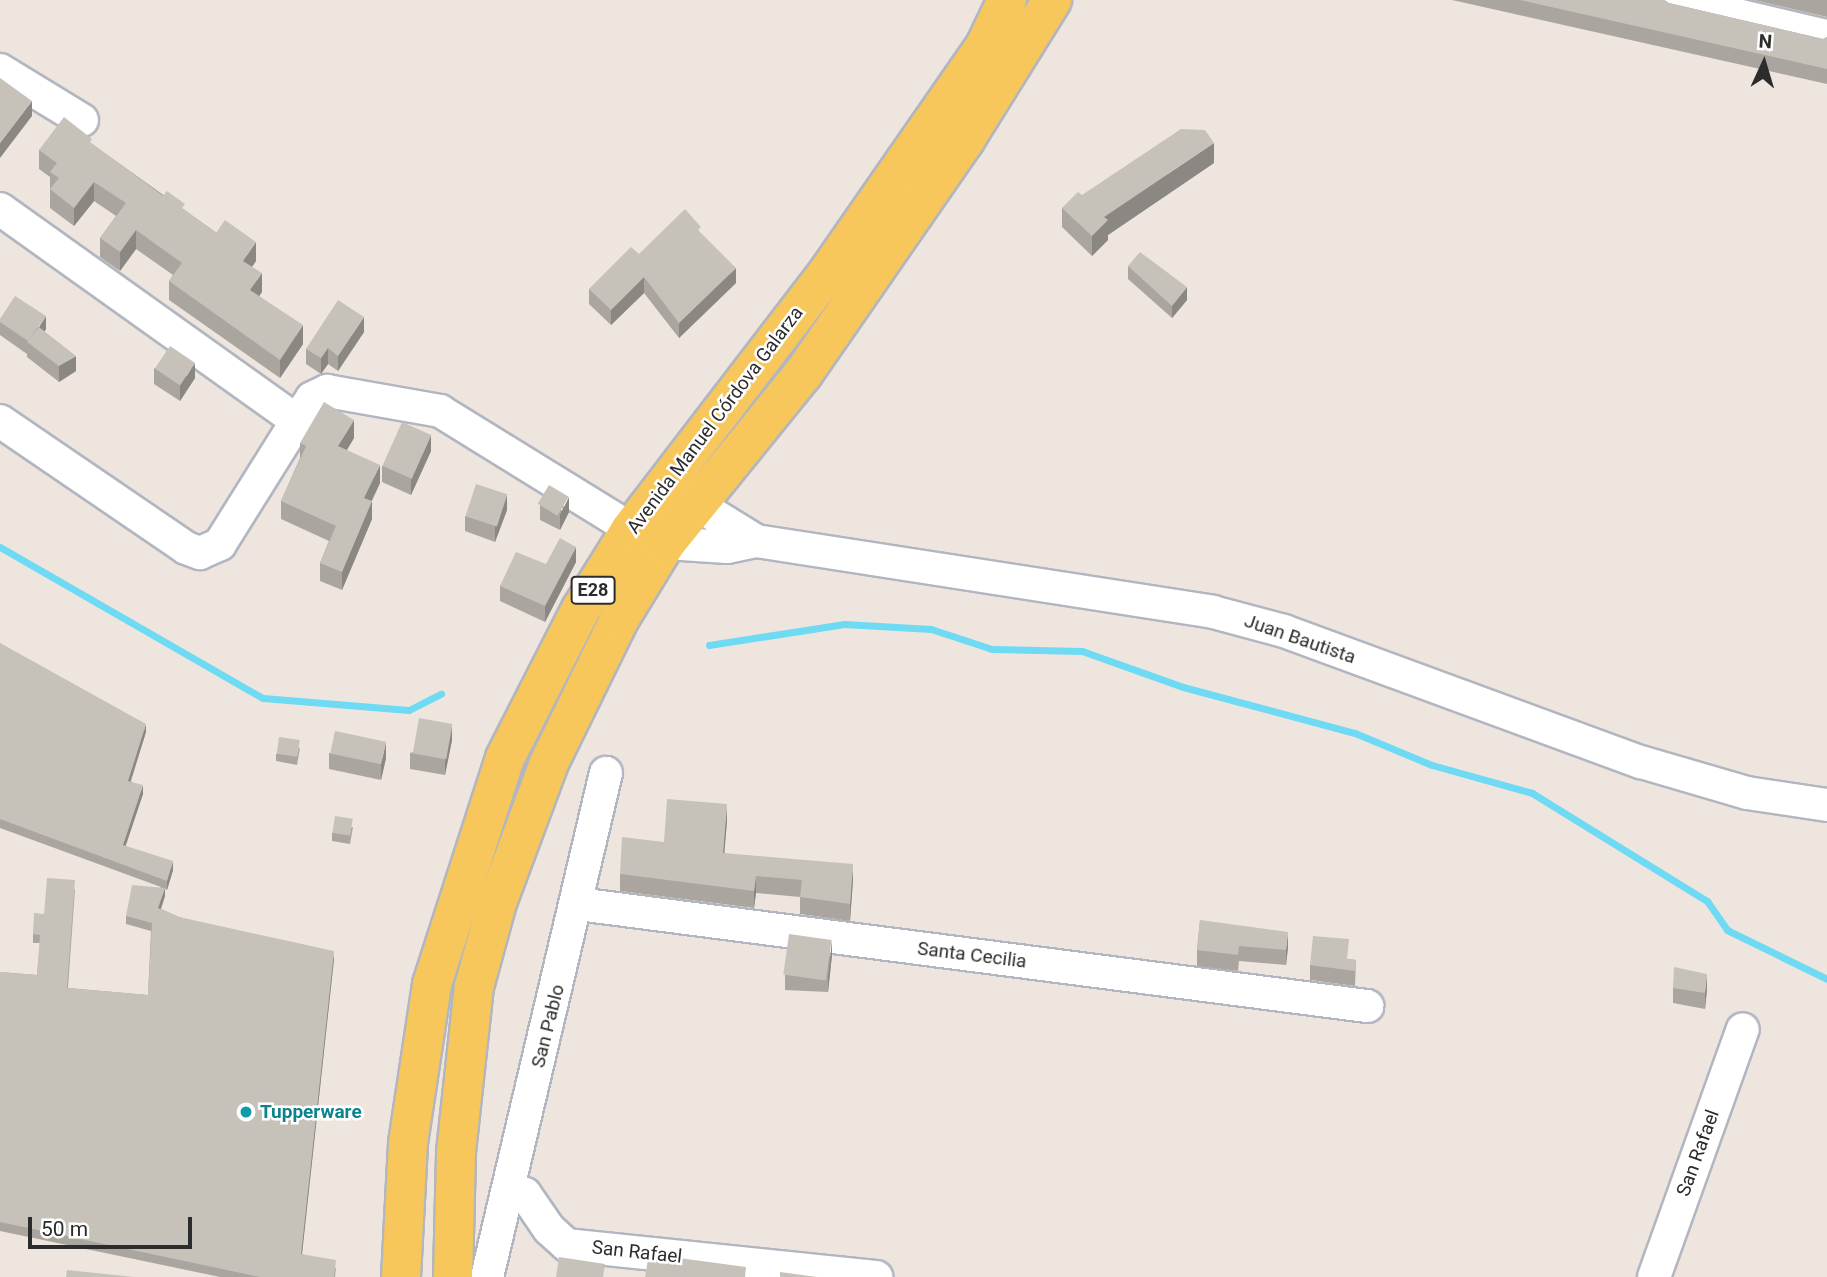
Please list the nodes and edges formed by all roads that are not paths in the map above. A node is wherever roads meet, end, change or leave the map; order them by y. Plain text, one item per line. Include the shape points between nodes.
1 (1007, 0) edge
2 (1052, 0) edge
3 (1673, 0) edge
4 (1827, 36) edge
5 (0, 71) edge
6 (82, 120) dead end
7 (0, 209) edge
8 (0, 421) edge
9 (296, 421) junction
10 (663, 482) junction
11 (698, 505) junction
12 (631, 529) junction
13 (756, 541) junction
14 (666, 543) junction
15 (607, 773) dead end
16 (1827, 805) edge
17 (578, 904) junction
18 (1367, 1006) dead end
19 (1743, 1029) dead end
20 (507, 1195) junction
21 (401, 1277) edge
22 (453, 1277) edge
23 (487, 1277) edge
24 (876, 1277) edge
25 (1654, 1277) edge

1 - 10 main road, Avenida Manuel Córdova Galarza / E28 via 985,46 828,272
2 - 11 main road, Avenida Manuel Córdova Galarza / E28 via 1025,50 887,256 803,374
3 - 4 street
5 - 6 street
7 - 9 street
8 - 9 street, Juan Bautista via 186,548 200,553 220,544
9 - 12 street, Juan Bautista via 312,398 327,391 440,411
10 - 11 street, Juan Bautista
10 - 12 main road, Avenida Manuel Córdova Galarza / E28
11 - 13 street, Juan Bautista
11 - 14 main road, Avenida Manuel Córdova Galarza / E28
12 - 14 street, Juan Bautista
12 - 21 main road, Avenida Manuel Córdova Galarza / E28 via 581,609 505,758 432,984 408,1143
13 - 14 street, Juan Bautista via 727,547
13 - 16 street, Juan Bautista via 1253,621 1641,762 1747,793
14 - 22 main road, Avenida Manuel Córdova Galarza / E28 via 620,620 549,764 497,903 474,987 456,1152
15 - 17 street, San Pablo
17 - 18 street, Santa Cecilia
17 - 20 street, San Pablo
19 - 25 street, San Rafael
20 - 23 street, San Pablo
20 - 24 street, San Rafael via 525,1194 566,1245

